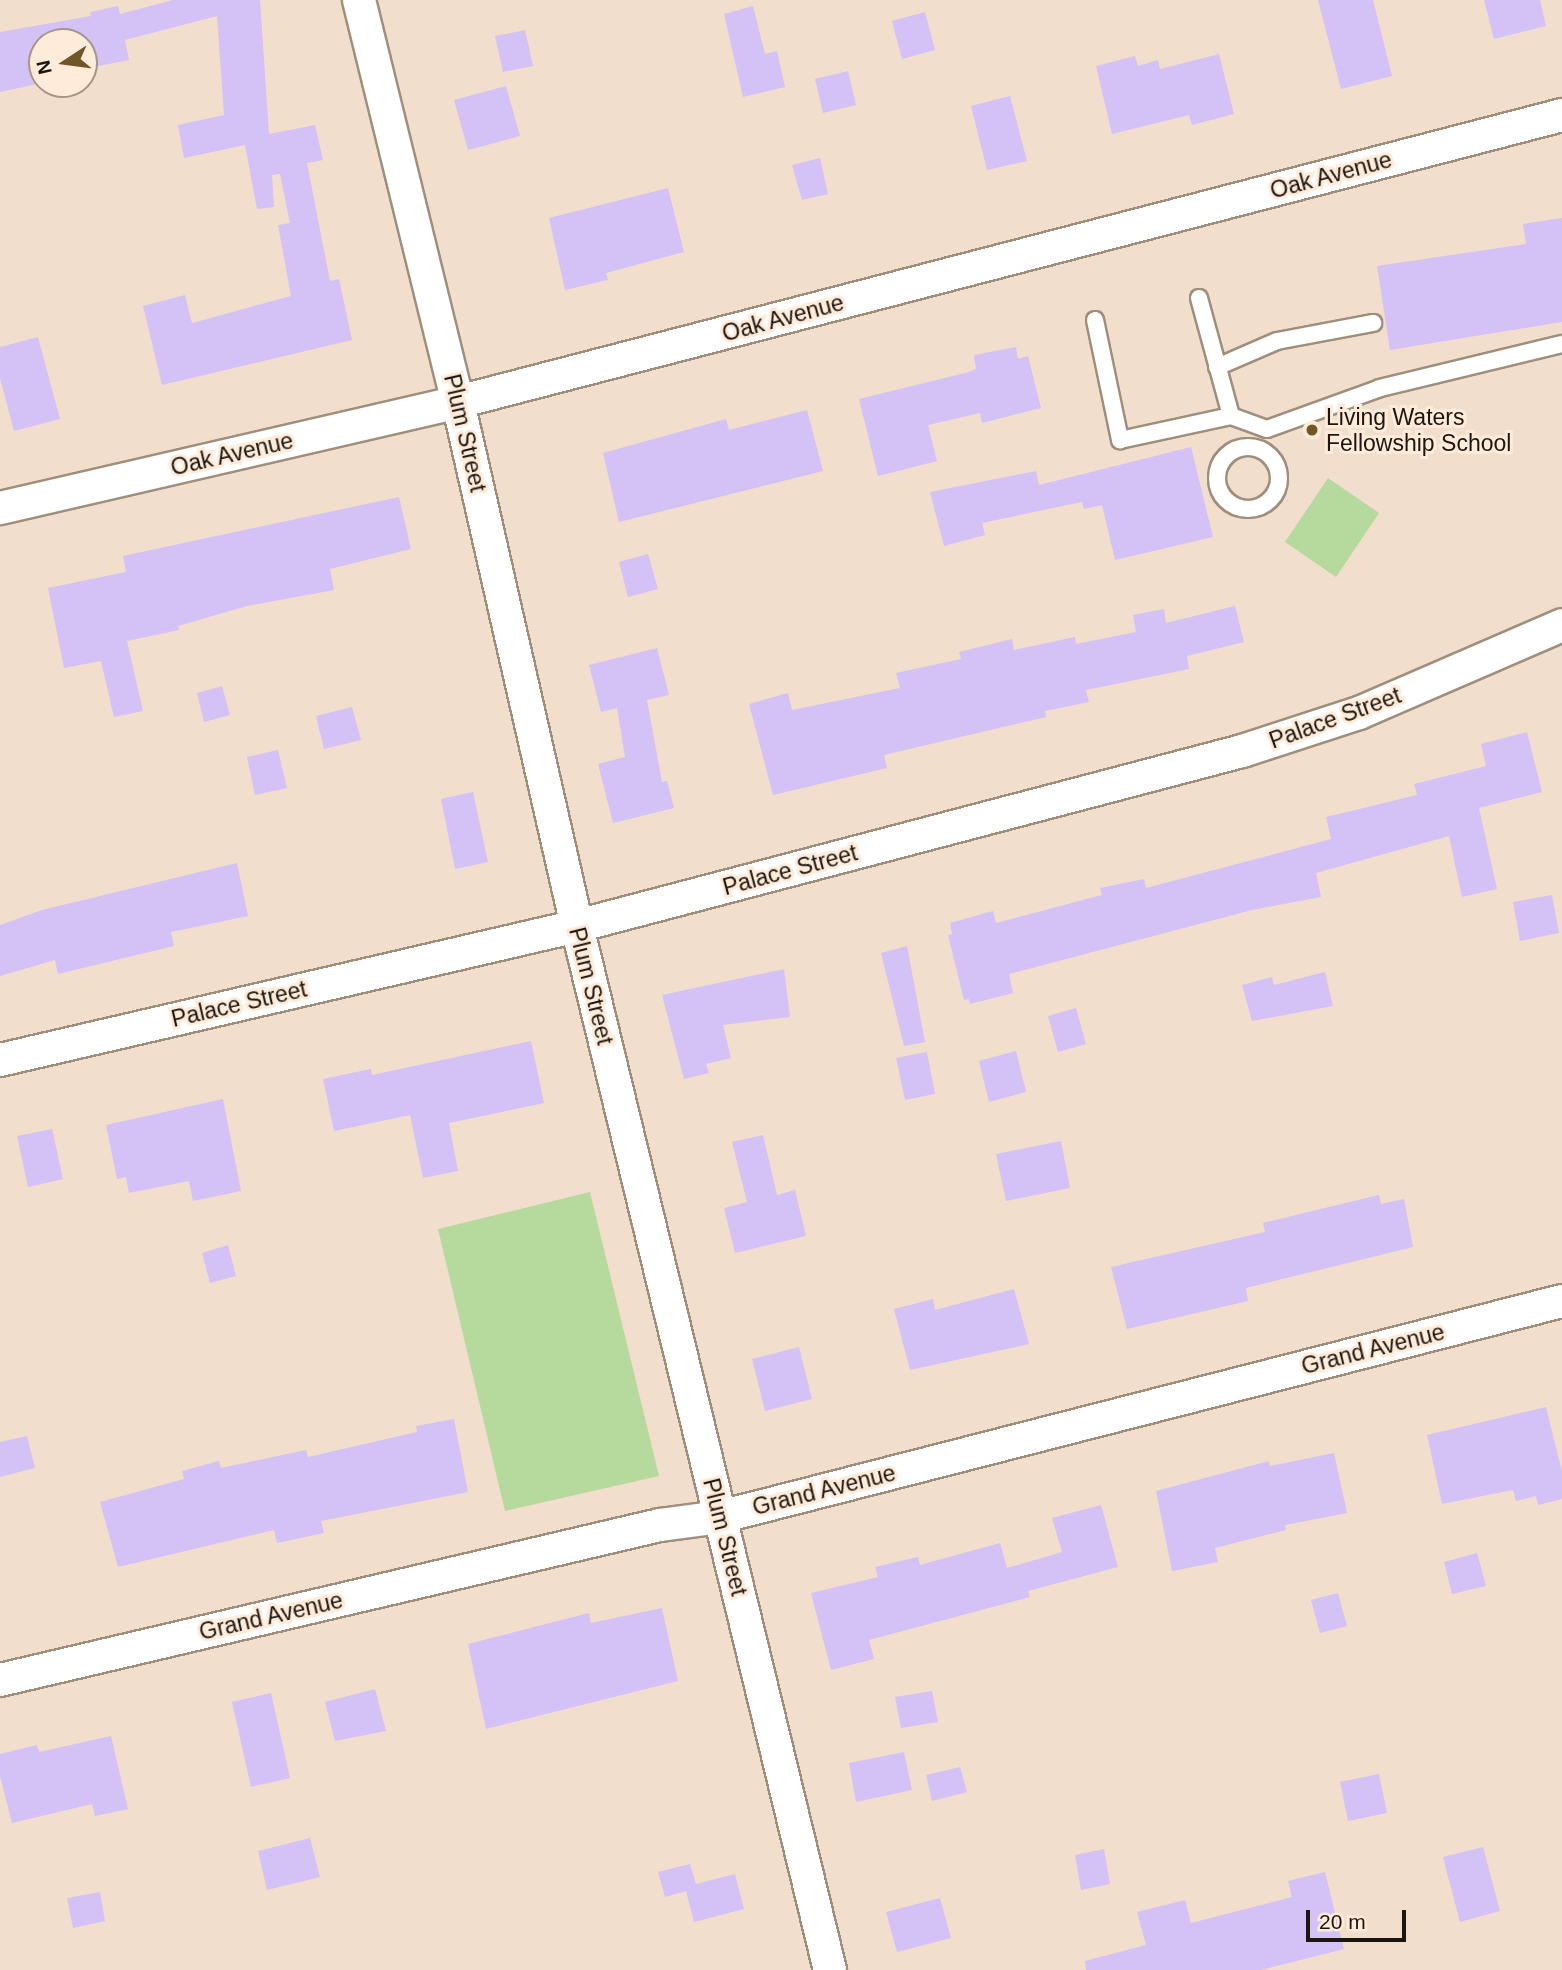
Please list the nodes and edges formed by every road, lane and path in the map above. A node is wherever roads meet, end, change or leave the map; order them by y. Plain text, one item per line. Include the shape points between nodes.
1 (359, 0) edge
2 (1562, 115) edge
3 (1199, 298) dead end
4 (1095, 320) dead end
5 (1373, 323) dead end
6 (1562, 344) edge
7 (1217, 367) junction
8 (458, 402) junction
9 (1231, 416) junction
10 (1267, 429) junction
11 (1258, 447) junction
12 (0, 508) edge
13 (1562, 625) edge
14 (577, 926) junction
15 (0, 1060) edge
16 (1562, 1301) edge
17 (720, 1517) junction
18 (0, 1680) edge
19 (830, 1970) edge

1 - 8 street, Plum Street
2 - 8 street, Oak Avenue
3 - 7 lane
4 - 9 lane via 1121,439
5 - 7 lane via 1277,341
6 - 10 lane via 1380,388
7 - 9 lane
8 - 12 street, Oak Avenue
8 - 14 street, Plum Street
9 - 10 lane
10 - 11 lane
11 - 11 lane via 1233,450 1218,468 1219,491 1235,507 1259,508 1278,490 1277,464
13 - 14 street, Palace Street via 1359,713 1242,751
14 - 15 street, Palace Street
14 - 17 street, Plum Street
16 - 17 street, Grand Avenue
17 - 18 street, Grand Avenue via 660,1525
17 - 19 street, Plum Street

